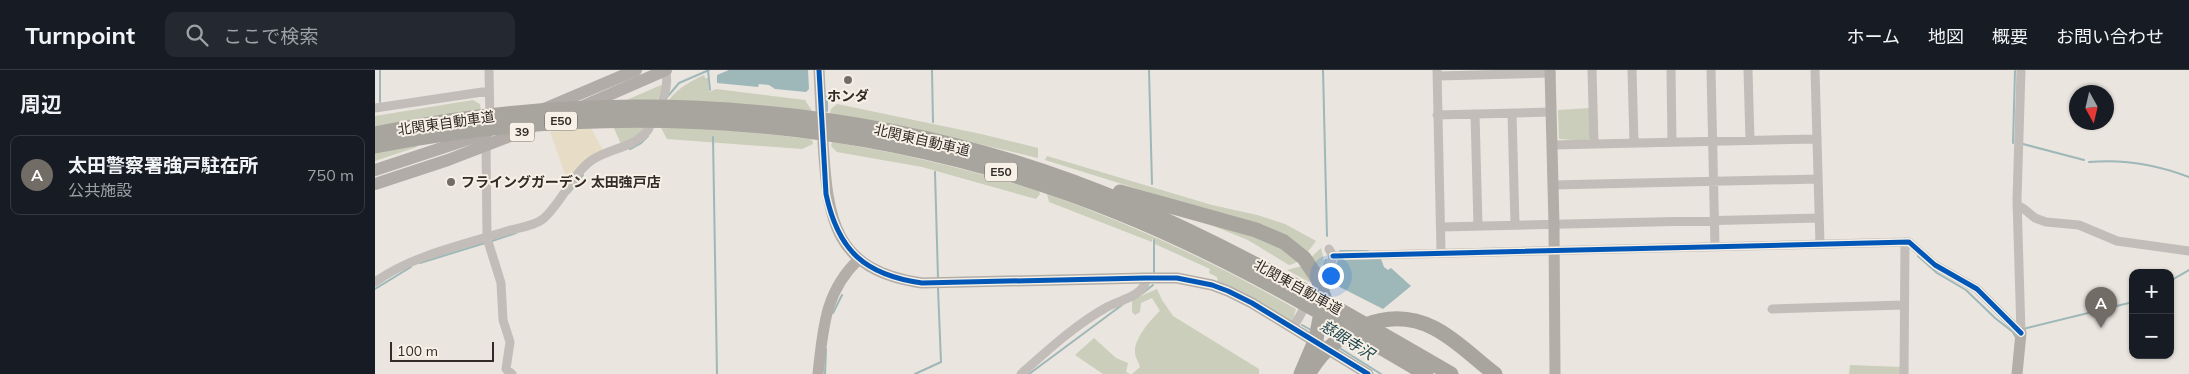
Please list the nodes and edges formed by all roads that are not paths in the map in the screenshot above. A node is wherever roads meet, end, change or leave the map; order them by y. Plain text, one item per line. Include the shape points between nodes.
1 (489, 70) edge
2 (636, 70) edge
3 (665, 70) edge
4 (819, 70) edge
5 (1592, 70) edge
6 (1632, 70) edge
7 (1671, 70) edge
8 (1711, 70) edge
9 (1748, 70) edge
10 (1815, 70) edge
11 (2021, 70) edge
12 (1551, 71) edge
13 (1474, 72) edge
14 (1511, 72) edge
15 (1437, 73) edge
16 (489, 91) junction
17 (375, 108) edge
18 (821, 110) dead end
19 (1551, 112) junction
20 (1512, 113) junction
21 (666, 114) junction
22 (1475, 114) junction
23 (1437, 115) junction
24 (488, 132) junction
25 (375, 134) edge
26 (1816, 138) junction
27 (1750, 140) junction
28 (1713, 141) junction
29 (823, 142) dead end
30 (1672, 142) junction
31 (1634, 143) junction
32 (1594, 144) junction
33 (1552, 145) junction
34 (375, 146) edge
35 (486, 146) junction
36 (1020, 165) junction
37 (375, 170) edge
38 (1818, 178) junction
39 (1714, 181) junction
40 (375, 184) edge
41 (1553, 185) junction
42 (2017, 205) junction
43 (1819, 218) junction
44 (1715, 221) junction
45 (1554, 224) junction
46 (1515, 225) junction
47 (1478, 226) junction
48 (1441, 227) junction
49 (487, 238) junction
50 (1905, 242) junction
51 (1820, 244) junction
52 (1715, 246) junction
53 (1555, 250) junction
54 (2189, 251) edge
55 (1441, 252) junction
56 (859, 259) junction
57 (1145, 278) junction
58 (375, 282) edge
59 (1316, 286) dead end
60 (1903, 305) junction
61 (1772, 309) dead end
62 (1308, 310) junction
63 (1293, 328) junction
64 (2021, 333) junction
65 (1307, 371) edge
66 (512, 374) edge
67 (819, 374) edge
68 (1021, 374) edge
69 (1368, 374) edge
70 (1407, 374) edge
71 (1426, 374) edge
72 (1451, 374) edge
73 (1495, 374) edge
74 (1555, 374) edge
75 (1903, 374) edge
76 (2017, 374) edge

1 - 16 street
2 - 24 main road, 39
3 - 35 main road, 39
3 - 49 street via 667,87 644,135 588,163 542,220
4 - 18 street
5 - 32 street
6 - 31 street
7 - 30 street
8 - 28 street
9 - 27 street
10 - 26 street
11 - 42 street
12 - 14 street
12 - 19 street
13 - 14 street
13 - 15 street
15 - 23 street
16 - 17 street
16 - 24 street
19 - 20 street
19 - 33 street
20 - 22 street
20 - 46 street
21 - 25 highway, 北関東自動車道 / E50 via 570,109 480,117
21 - 34 highway, 北関東自動車道 / E50 via 460,132
21 - 36 highway, 北関東自動車道 / E50 via 769,113 933,141
21 - 62 highway, 北関東自動車道 / E50 via 865,139 1018,176 1158,229 1236,267
22 - 23 street
22 - 47 street
23 - 48 street
24 - 35 street
24 - 37 main road, 39
26 - 27 street
26 - 38 street
27 - 28 street
28 - 30 street
28 - 39 street
29 - 56 street via 830,213 836,228
30 - 31 street
31 - 32 street
32 - 33 street
33 - 41 street
35 - 40 main road, 39
35 - 49 street
36 - 65 highway via 1256,230 1298,252 1313,269 1324,297
36 - 72 highway, 北関東自動車道 / E50 via 1119,200 1214,242 1304,289
38 - 39 street
38 - 43 street
39 - 41 street
39 - 44 street
41 - 45 street
42 - 54 street via 2046,222 2079,225 2117,241
42 - 64 street
43 - 44 street
43 - 51 street
44 - 45 street
44 - 52 street
45 - 46 street
45 - 53 street
46 - 47 street
47 - 48 street
48 - 55 street
49 - 58 street via 411,262
49 - 66 street via 501,283 503,320 510,342 506,369
50 - 51 street
50 - 60 street
50 - 64 street via 1977,290
51 - 52 street
52 - 53 street
53 - 55 street
53 - 74 street
55 - 59 street via 1331,253 1331,263
56 - 57 street via 877,272 922,283
56 - 67 street via 843,276 824,320
57 - 63 street via 1177,278 1212,285 1240,296
57 - 68 street via 1145,284 1139,291 1097,314
60 - 61 street
60 - 75 street
62 - 63 street
62 - 70 highway
62 - 71 highway, 北関東自動車道 / E50
63 - 69 street
64 - 76 street
65 - 73 highway via 1334,342 1356,328 1394,319 1422,322 1448,336

